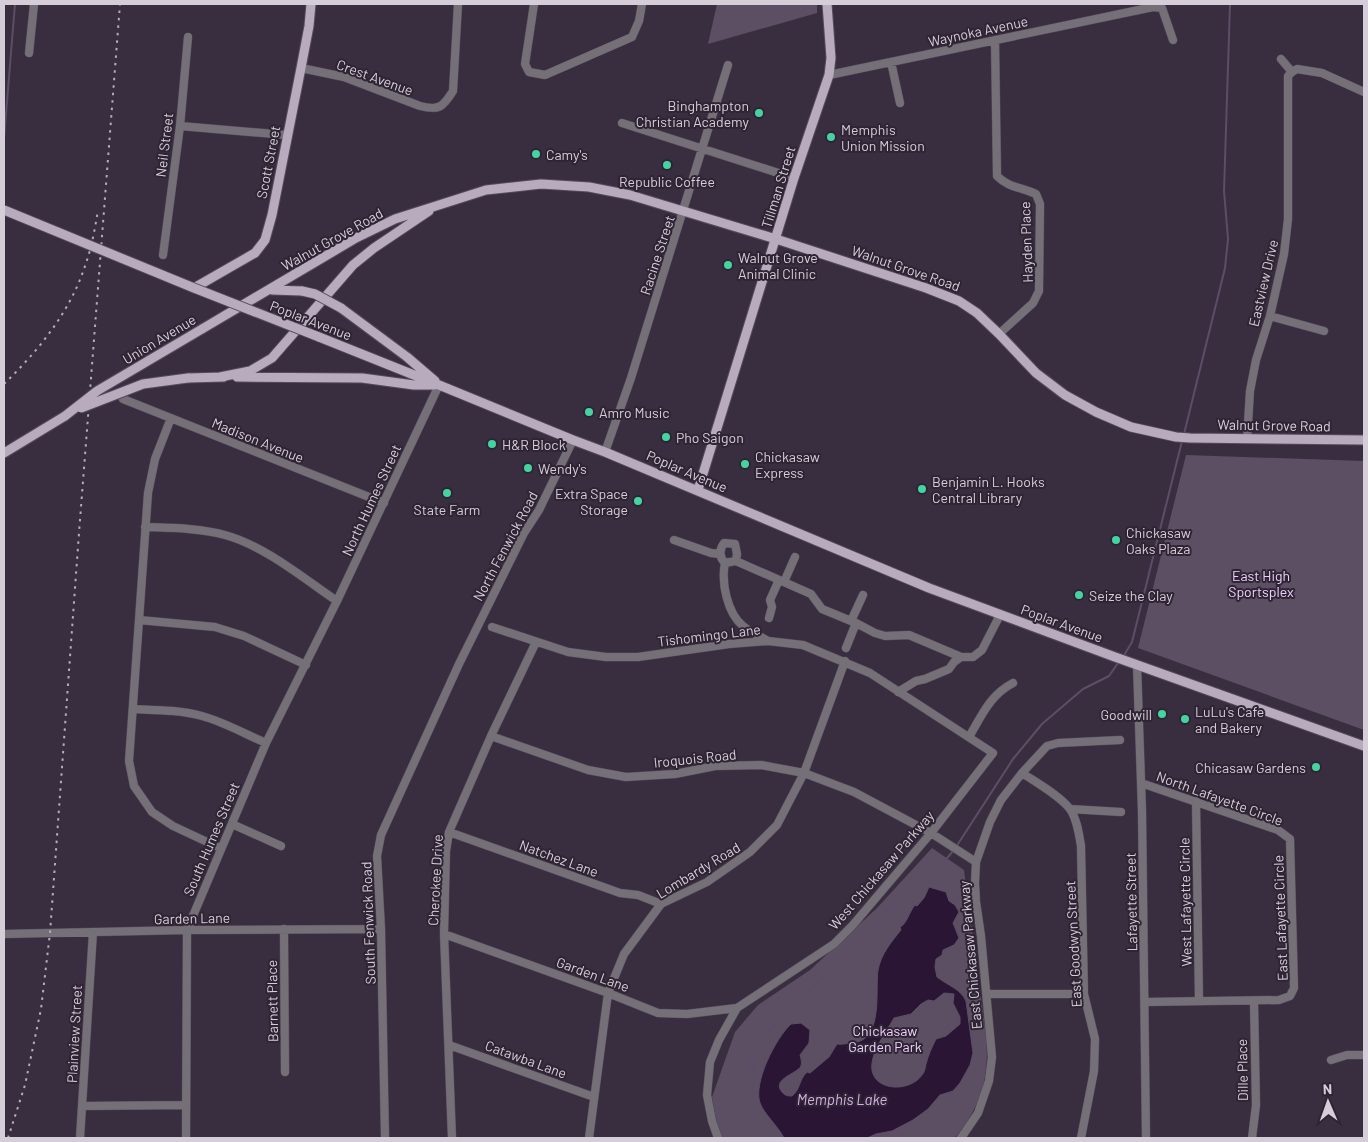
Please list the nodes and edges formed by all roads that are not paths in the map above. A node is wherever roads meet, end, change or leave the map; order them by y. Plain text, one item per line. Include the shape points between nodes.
1 (34, 4) edge
2 (311, 4) edge
3 (458, 4) edge
4 (534, 4) edge
5 (642, 4) edge
6 (827, 4) edge
7 (188, 37) dead end
8 (995, 40) junction
9 (1173, 40) dead end
10 (29, 53) dead end
11 (1280, 59) dead end
12 (891, 62) junction
13 (728, 65) dead end
14 (301, 68) junction
15 (1292, 72) junction
16 (829, 75) junction
17 (1364, 92) edge
18 (900, 103) dead end
19 (622, 123) dead end
20 (180, 126) junction
21 (287, 135) junction
22 (703, 148) junction
23 (794, 178) junction
24 (438, 205) junction
25 (4, 210) edge
26 (684, 211) junction
27 (776, 239) junction
28 (164, 255) dead end
29 (194, 288) junction
30 (269, 290) junction
31 (1270, 316) junction
32 (1324, 331) dead end
33 (999, 334) junction
34 (220, 377) junction
35 (439, 385) junction
36 (123, 399) dead end
37 (65, 416) junction
38 (171, 418) junction
39 (1248, 439) junction
40 (573, 440) junction
41 (1364, 440) edge
42 (605, 452) junction
43 (4, 453) edge
44 (698, 490) junction
45 (384, 503) junction
46 (145, 527) junction
47 (674, 540) dead end
48 (720, 554) junction
49 (795, 557) dead end
50 (736, 561) junction
51 (725, 563) junction
52 (782, 581) junction
53 (863, 595) dead end
54 (337, 602) junction
55 (1000, 615) junction
56 (769, 618) dead end
57 (139, 620) junction
58 (853, 622) junction
59 (325, 625) joint
60 (492, 627) dead end
61 (768, 641) junction
62 (536, 642) junction
63 (846, 648) dead end
64 (962, 657) junction
65 (844, 662) junction
66 (458, 664) joint
67 (1137, 664) junction
68 (306, 665) junction
69 (1013, 683) dead end
70 (898, 692) junction
71 (133, 708) junction
72 (491, 736) junction
73 (969, 737) junction
74 (1120, 740) dead end
75 (266, 743) junction
76 (1364, 746) edge
77 (993, 753) joint
78 (804, 773) junction
79 (1022, 773) junction
80 (1141, 783) junction
81 (1196, 802) junction
82 (1070, 809) junction
83 (1121, 812) dead end
84 (232, 824) junction
85 (449, 832) junction
86 (931, 833) junction
87 (1290, 839) joint
88 (281, 846) dead end
89 (220, 848) junction
90 (976, 862) junction
91 (661, 904) junction
92 (284, 929) junction
93 (381, 929) junction
94 (187, 930) junction
95 (93, 932) junction
96 (4, 934) edge
97 (444, 934) junction
98 (608, 993) junction
99 (987, 994) junction
100 (1084, 994) junction
101 (1199, 1001) junction
102 (1254, 1001) junction
103 (1145, 1002) junction
104 (737, 1008) junction
105 (449, 1045) junction
106 (1364, 1055) edge
107 (1331, 1060) dead end
108 (285, 1072) dead end
109 (594, 1097) junction
110 (186, 1104) junction
111 (82, 1106) junction
112 (80, 1138) edge
113 (186, 1138) edge
114 (385, 1138) edge
115 (452, 1138) edge
116 (590, 1138) edge
117 (718, 1138) edge
118 (961, 1138) edge
119 (1081, 1138) edge
120 (1146, 1138) edge
121 (1252, 1138) edge

1 - 10 street
2 - 14 main road, Scott Street
3 - 14 street, Crest Avenue via 453,91 440,108 429,109 344,77
4 - 5 street via 525,64 529,72 545,75 632,38 640,21
6 - 16 main road, Tillman Street
7 - 20 street, Neil Street
8 - 9 street, Waynoka Avenue via 1153,7 1162,8
8 - 12 street, Waynoka Avenue
8 - 33 street, Hayden Place via 997,176 1005,185 1036,194 1040,204 1040,291 1033,303
11 - 15 street
12 - 16 street, Waynoka Avenue
12 - 18 street
13 - 22 street, Racine Street
14 - 21 main road, Scott Street
15 - 17 street via 1297,69 1322,73
15 - 31 street, Eastview Drive via 1288,76 1288,219
16 - 23 main road, Tillman Street
19 - 22 street
20 - 21 street
20 - 28 street, Neil Street
21 - 29 main road, Scott Street via 265,240 255,253
22 - 23 street
22 - 26 street, Racine Street
23 - 27 main road, Tillman Street
24 - 26 main road, Walnut Grove Road via 486,190 541,184 589,187
24 - 30 main road, Walnut Grove Road via 395,219 356,238
24 - 34 main road, Walnut Grove Road via 353,266 272,358 250,371
25 - 29 main road, Poplar Avenue, bridge
26 - 27 main road, Walnut Grove Road
26 - 42 street, Racine Street
27 - 33 main road, Walnut Grove Road via 959,301
27 - 44 main road, Tillman Street
29 - 35 main road, Poplar Avenue, bridge
30 - 35 main road, bridge via 302,291 328,300 407,357
30 - 37 main road, Union Avenue, bridge via 98,391
31 - 32 street
31 - 39 street, Eastview Drive via 1250,391
33 - 39 main road, Walnut Grove Road via 1036,373 1064,395 1096,412 1132,427 1176,437
34 - 35 main road via 362,378
34 - 37 main road, Union Avenue, bridge via 152,382
35 - 40 main road, Poplar Avenue
35 - 45 street, North Humes Street
36 - 38 street, Madison Avenue
37 - 43 main road, Union Avenue
38 - 45 street, Madison Avenue
38 - 46 street via 155,459
39 - 41 main road, Walnut Grove Road
40 - 42 main road, Poplar Avenue
40 - 66 street, North Fenwick Road
42 - 44 main road, Poplar Avenue
44 - 55 main road, Poplar Avenue
45 - 54 street, North Humes Street
46 - 54 street via 192,529 225,535 257,548
46 - 57 street
47 - 48 street
48 - 50 street via 724,543 735,544
48 - 51 street
49 - 52 street
50 - 51 street
50 - 52 street
51 - 61 street via 723,575 729,606 742,626
52 - 56 street via 770,600
52 - 58 street via 811,594 822,609
53 - 58 street
54 - 59 street, North Humes Street
55 - 64 street via 982,650 973,657
55 - 67 main road, Poplar Avenue
57 - 68 street via 215,627 244,636
57 - 71 street
58 - 63 street
58 - 64 street via 885,636 909,635
59 - 68 street, South Humes Street
60 - 62 street, Tishomingo Lane
61 - 62 street, Tishomingo Lane via 617,658 583,655
61 - 65 street, Tishomingo Lane via 803,644
62 - 72 street, Cherokee Drive
64 - 70 street via 949,668
65 - 70 street, Tishomingo Lane via 870,673
65 - 78 street, Lombardy Road
66 - 93 street, South Fenwick Road via 382,836 378,856
67 - 76 main road, Poplar Avenue
67 - 80 street, Lafayette Street
68 - 75 street, South Humes Street
69 - 73 street via 1000,690 987,705
70 - 73 street, Tishomingo Lane
71 - 75 street via 201,716
71 - 89 street via 129,761 134,786 152,812 173,826
72 - 78 street, Iroquois Road via 588,770 626,777 675,774 715,766 762,765
72 - 85 street, Cherokee Drive
73 - 77 street, Tishomingo Lane
74 - 79 street, East Chickasaw Parkway via 1047,746
75 - 84 street, South Humes Street
77 - 86 street, West Chickasaw Parkway
78 - 86 street, Iroquois Road via 854,792
78 - 91 street, Lombardy Road via 777,825 750,852 707,882
79 - 82 street
79 - 90 street, East Chickasaw Parkway via 1001,800
80 - 81 street, North Lafayette Circle
80 - 103 street, Lafayette Street
81 - 87 street, North Lafayette Circle via 1278,830
81 - 101 street, West Lafayette Circle
82 - 83 street
82 - 100 street, East Goodwyn Street via 1081,846
84 - 88 street
84 - 89 street, South Humes Street
85 - 91 street, Natchez Lane via 620,893 638,895
85 - 97 street, Cherokee Drive
86 - 90 street, Iroquois Road
86 - 104 street, West Chickasaw Parkway via 834,944
87 - 102 street, East Lafayette Circle via 1294,988 1284,999
89 - 94 street, South Humes Street
90 - 99 street, East Chickasaw Parkway via 976,902
91 - 98 street, Lombardy Road via 624,954
92 - 93 street, Garden Lane
92 - 94 street, Garden Lane
92 - 108 street, Barnett Place
93 - 114 street, South Fenwick Road
94 - 95 street, Garden Lane
94 - 110 street, South Humes Street
95 - 96 street, Garden Lane
95 - 111 street, Plainview Street
97 - 98 street, Garden Lane
97 - 105 street, Cherokee Drive
98 - 104 street, Garden Lane via 658,1013 687,1014
98 - 109 street, Lombardy Road
99 - 100 street
99 - 118 street, East Chickasaw Parkway via 992,1057 989,1081 978,1113
100 - 119 street, East Goodwyn Street via 1094,1039 1094,1071
101 - 102 street
101 - 103 street
102 - 121 street, Dille Place via 1256,1105
103 - 120 street, Lafayette Street
104 - 117 street, West Chickasaw Parkway via 710,1062 707,1095
105 - 109 street, Catawba Lane
105 - 115 street, Cherokee Drive
106 - 107 street via 1347,1055
109 - 116 street, Lombardy Road
110 - 111 street
110 - 113 street, South Humes Street
111 - 112 street, Plainview Street

